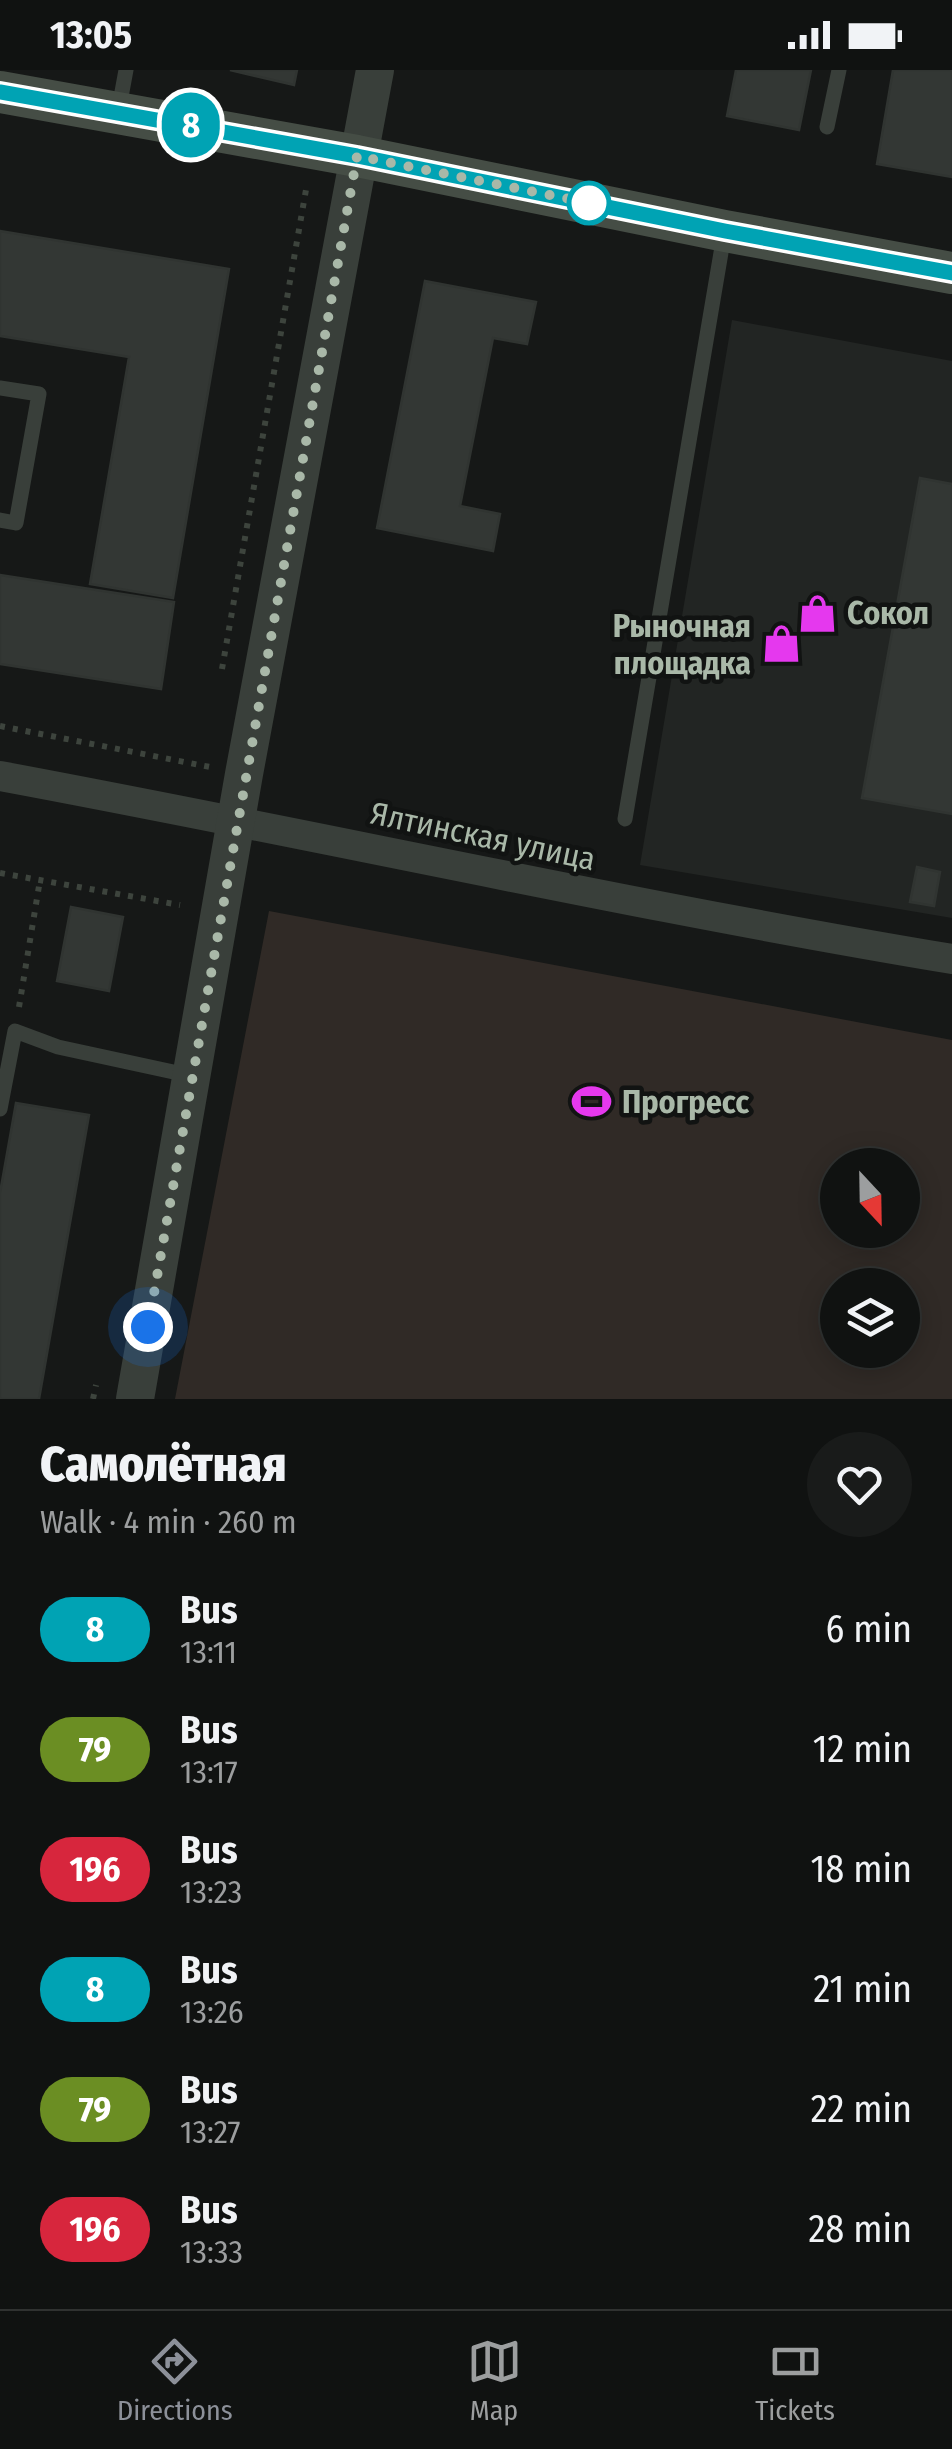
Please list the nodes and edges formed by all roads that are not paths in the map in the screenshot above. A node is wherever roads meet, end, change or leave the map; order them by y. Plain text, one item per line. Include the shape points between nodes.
1 (126, 70) edge
2 (376, 70) edge
3 (839, 70) edge
4 (0, 92) edge
5 (118, 112) junction
6 (828, 127) dead end
7 (357, 156) junction
8 (725, 231) junction
9 (952, 273) edge
10 (0, 388) edge
11 (0, 520) edge
12 (0, 776) edge
13 (625, 819) dead end
14 (237, 820) junction
15 (952, 959) edge
16 (0, 1021) edge
17 (15, 1031) junction
18 (192, 1076) junction
19 (0, 1108) edge
20 (135, 1399) edge

1 - 5 lane
2 - 7 street
3 - 6 lane
4 - 5 main road
5 - 7 main road
7 - 8 main road
7 - 14 street
8 - 9 main road
8 - 13 lane
10 - 11 lane via 39,394 16,522
12 - 14 street, Ялтинская улица
14 - 15 street, Ялтинская улица via 643,906
14 - 18 street
16 - 17 lane
17 - 18 lane via 58,1048
17 - 19 lane
18 - 20 street

